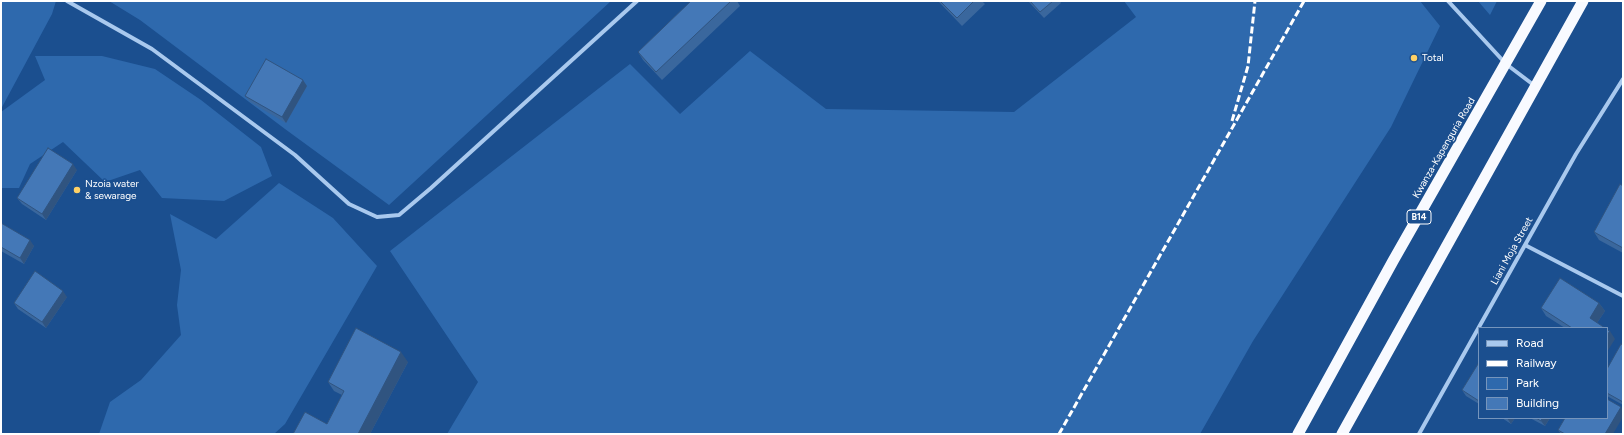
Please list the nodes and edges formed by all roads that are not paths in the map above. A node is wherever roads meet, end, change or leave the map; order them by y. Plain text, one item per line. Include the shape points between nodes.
1 (67, 1) edge
2 (638, 1) edge
3 (1448, 1) edge
4 (1541, 1) edge
5 (1584, 1) edge
6 (1506, 64) junction
7 (1623, 79) edge
8 (1536, 86) junction
9 (1525, 245) junction
10 (1623, 296) edge
11 (1479, 327) edge
12 (1478, 329) edge
13 (1298, 434) edge
14 (1342, 434) edge
15 (1419, 434) edge

1 - 2 street via 152,49 295,155 349,204 377,217 399,215
3 - 6 street
4 - 6 highway, Kwanza-Kapenguria Road / B14
5 - 8 highway
6 - 8 street
6 - 13 highway, Kwanza-Kapenguria Road / B14
7 - 9 street, Liani Moja Street via 1576,154
8 - 14 highway
9 - 10 street
9 - 11 street, Liani Moja Street
12 - 15 street, Liani Moja Street

